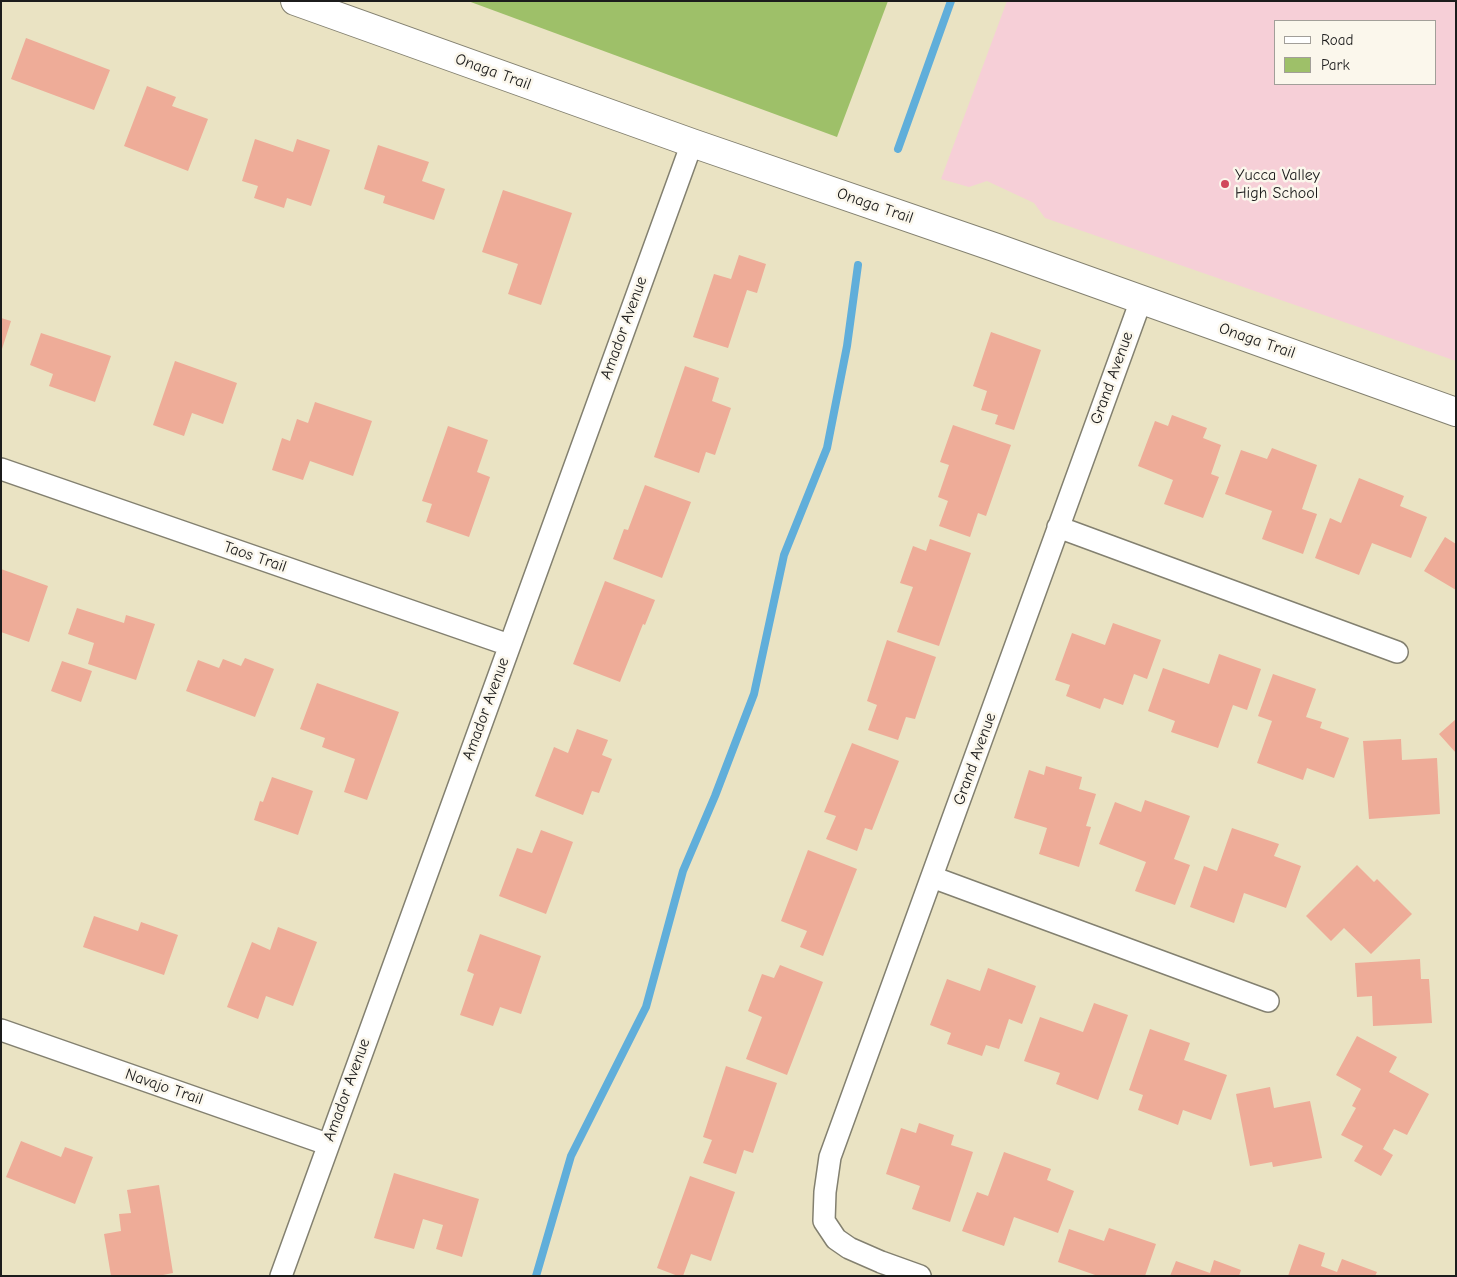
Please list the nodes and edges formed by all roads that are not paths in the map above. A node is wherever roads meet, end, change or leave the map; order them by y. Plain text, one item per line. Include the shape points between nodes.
1 (295, 1) edge
2 (692, 143) junction
3 (1141, 300) junction
4 (1456, 412) edge
5 (1, 469) edge
6 (1058, 527) junction
7 (509, 645) junction
8 (1397, 652) dead end
9 (932, 877) junction
10 (1268, 1001) dead end
11 (1, 1030) edge
12 (327, 1144) junction
13 (281, 1276) edge
14 (920, 1276) edge

1 - 2 street, Onaga Trail
2 - 3 street, Onaga Trail
2 - 7 street, Amador Avenue
3 - 4 street, Onaga Trail
3 - 6 street, Grand Avenue
5 - 7 street, Taos Trail
6 - 8 street
6 - 9 street, Grand Avenue
7 - 12 street, Amador Avenue
9 - 10 street
9 - 14 street, Grand Avenue via 830,1157 824,1221 836,1239 849,1248
11 - 12 street, Navajo Trail
12 - 13 street, Amador Avenue

